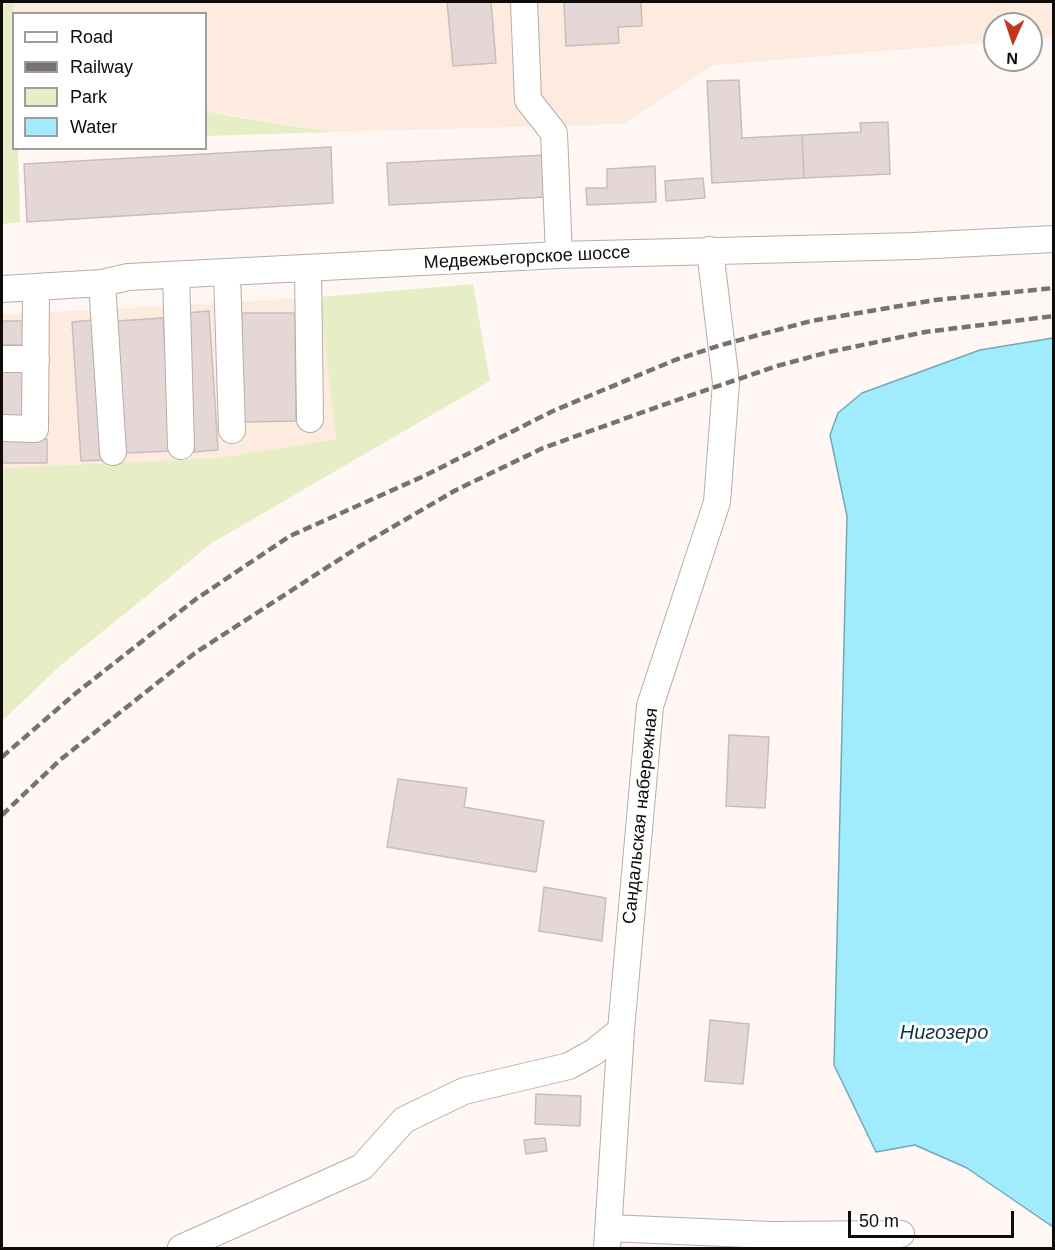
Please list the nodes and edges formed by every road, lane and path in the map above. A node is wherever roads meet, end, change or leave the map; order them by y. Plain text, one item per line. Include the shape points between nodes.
1 (524, 2) edge
2 (1053, 239) edge
3 (710, 250) junction
4 (559, 255) junction
5 (308, 268) junction
6 (227, 274) junction
7 (176, 275) junction
8 (102, 283) junction
9 (36, 287) junction
10 (2, 289) edge
11 (2, 359) edge
12 (36, 359) junction
13 (310, 419) dead end
14 (2, 428) edge
15 (232, 430) dead end
16 (181, 446) dead end
17 (112, 452) dead end
18 (621, 1030) junction
19 (901, 1234) dead end
20 (608, 1238) edge
21 (775, 1241) edge
22 (181, 1248) edge

1 - 4 street via 528,100 554,133
2 - 3 street, Медвежьегорское шоссе
3 - 4 street, Медвежьегорское шоссе
3 - 18 street, Сандальская набережная via 726,383 717,501 650,706
4 - 5 street, Медвежьегорское шоссе
5 - 6 street, Медвежьегорское шоссе
5 - 13 street
6 - 7 street, Медвежьегорское шоссе
6 - 15 street
7 - 8 street, Медвежьегорское шоссе via 128,277
7 - 16 street
8 - 9 street, Медвежьегорское шоссе
8 - 17 street
9 - 10 street, Медвежьегорское шоссе
9 - 12 street
11 - 12 street
12 - 14 street via 35,429
18 - 20 street, Сандальская набережная
18 - 22 street via 569,1066 464,1091 404,1120 362,1167
19 - 21 street
20 - 21 street

